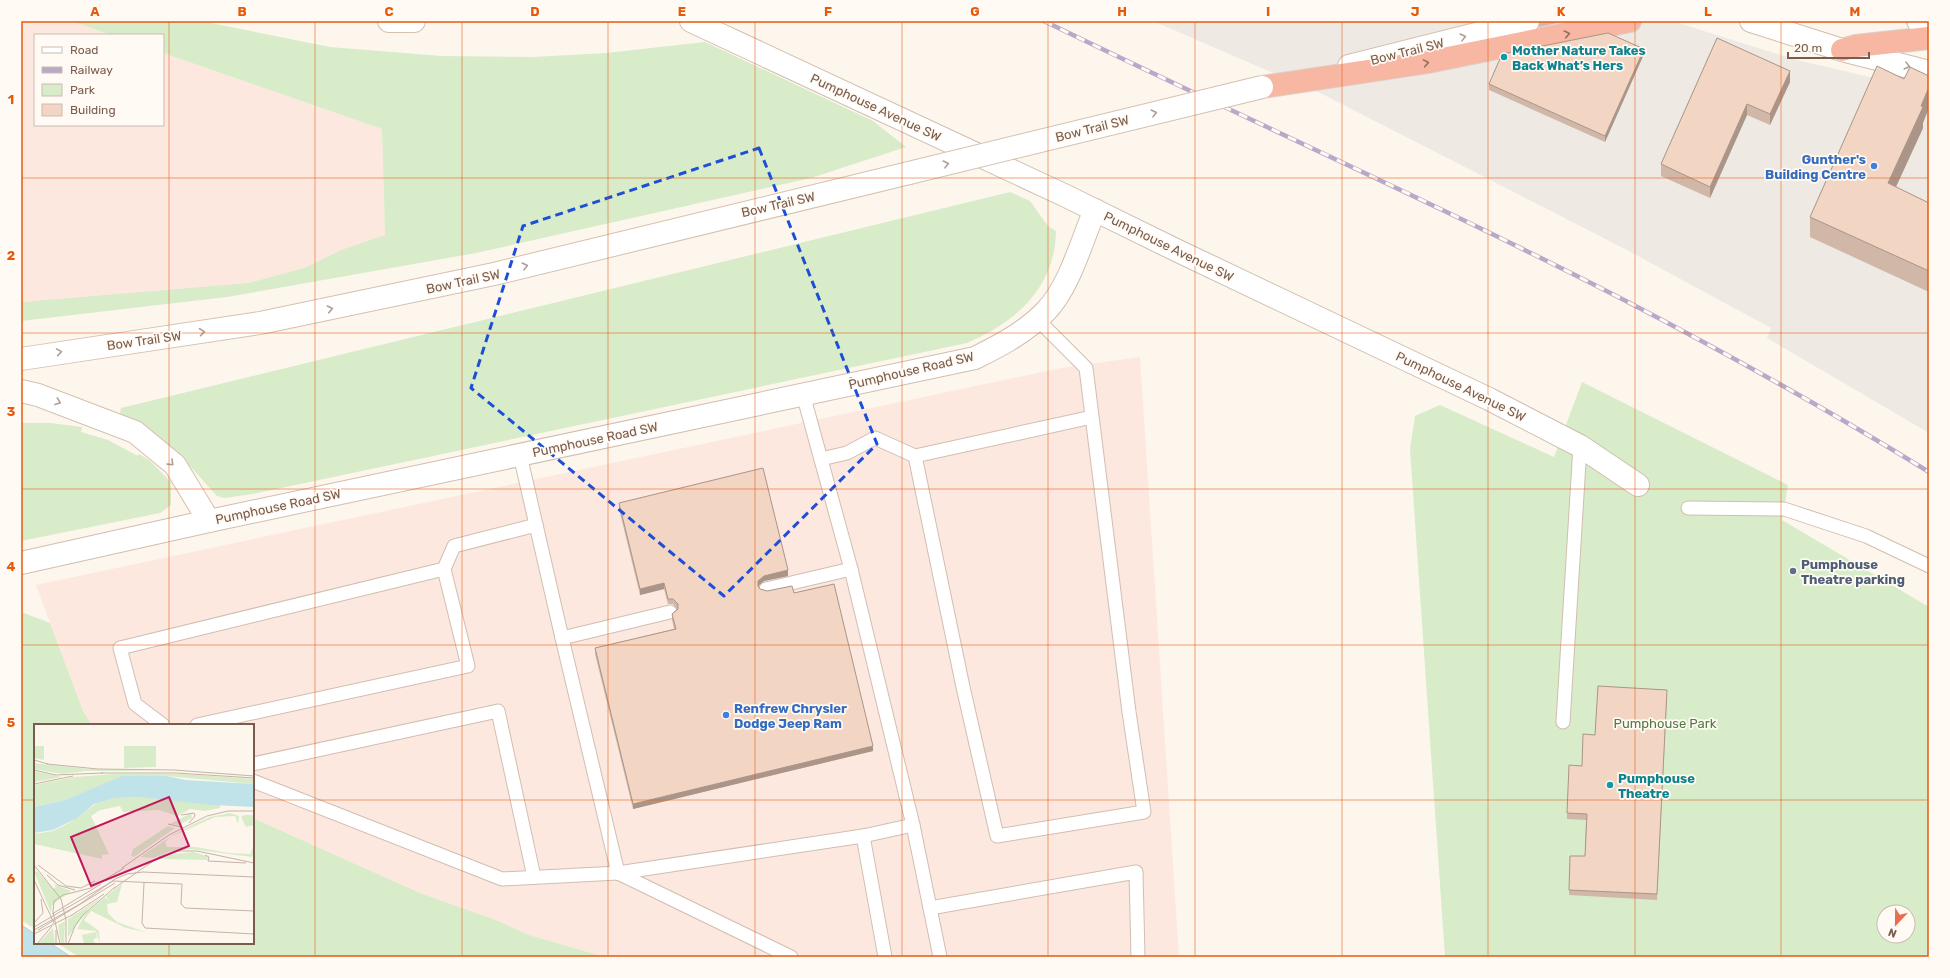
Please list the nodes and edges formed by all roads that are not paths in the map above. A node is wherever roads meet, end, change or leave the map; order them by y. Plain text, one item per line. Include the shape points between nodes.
1 (389, 21) edge
2 (414, 21) edge
3 (691, 21) edge
4 (1528, 21) edge
5 (1630, 21) edge
6 (1751, 21) edge
7 (1918, 21) edge
8 (1929, 25) edge
9 (1929, 38) edge
10 (1842, 50) junction
11 (1929, 72) edge
12 (1262, 87) junction
13 (1095, 210) junction
14 (1037, 319) junction
15 (21, 359) edge
16 (21, 391) edge
17 (803, 394) junction
18 (1092, 417) junction
19 (1580, 446) junction
20 (520, 455) junction
21 (915, 456) junction
22 (821, 459) junction
23 (1638, 485) dead end
24 (1688, 508) dead end
25 (209, 521) junction
26 (536, 525) junction
27 (21, 563) edge
28 (1929, 566) edge
29 (444, 569) junction
30 (851, 569) junction
31 (766, 589) edge
32 (670, 612) dead end
33 (562, 638) junction
34 (1563, 722) dead end
35 (162, 724) edge
36 (203, 724) edge
37 (254, 764) edge
38 (254, 781) edge
39 (913, 825) junction
40 (863, 836) junction
41 (618, 873) junction
42 (534, 877) junction
43 (930, 908) junction
44 (791, 957) edge
45 (885, 957) edge
46 (940, 957) edge
47 (1138, 957) edge

1 - 2 street
3 - 13 street, Pumphouse Avenue SW
12 -> 4 street, Bow Trail SW
12 -> 5 highway via 1428,62
6 - 10 street
7 - 8 street
9 - 10 highway via 1869,44
10 -> 11 street
15 -> 12 street, Bow Trail SW, bridge via 260,323 494,274
13 - 14 street, Pumphouse Road SW via 1064,284 1047,310
13 - 19 street, Pumphouse Avenue SW via 1489,399
14 - 17 street, Pumphouse Road SW via 1003,344 975,358
14 - 18 lane via 1086,368
16 -> 25 street via 38,394 135,432 174,465
17 - 20 street, Pumphouse Road SW
17 - 22 lane
18 - 21 lane
18 - 21 lane via 1144,812 997,836
19 - 23 street, Pumphouse Avenue SW
19 - 34 lane
20 - 25 street, Pumphouse Road SW
20 - 26 lane
21 - 22 lane via 875,438 847,453
22 - 30 lane
24 - 28 lane via 1784,509 1866,536
25 - 27 street, Pumphouse Road SW
26 - 29 lane via 454,546
26 - 33 lane
29 - 35 lane via 120,648 135,704
29 - 36 lane via 468,666
30 - 31 lane
30 - 39 lane
32 - 33 lane
33 - 41 lane
37 - 42 lane via 498,711
38 - 42 lane via 502,879
39 - 40 lane
39 - 43 lane
40 - 41 lane
40 - 45 lane
41 - 42 lane
41 - 44 lane
43 - 46 lane
43 - 47 lane via 1136,872

